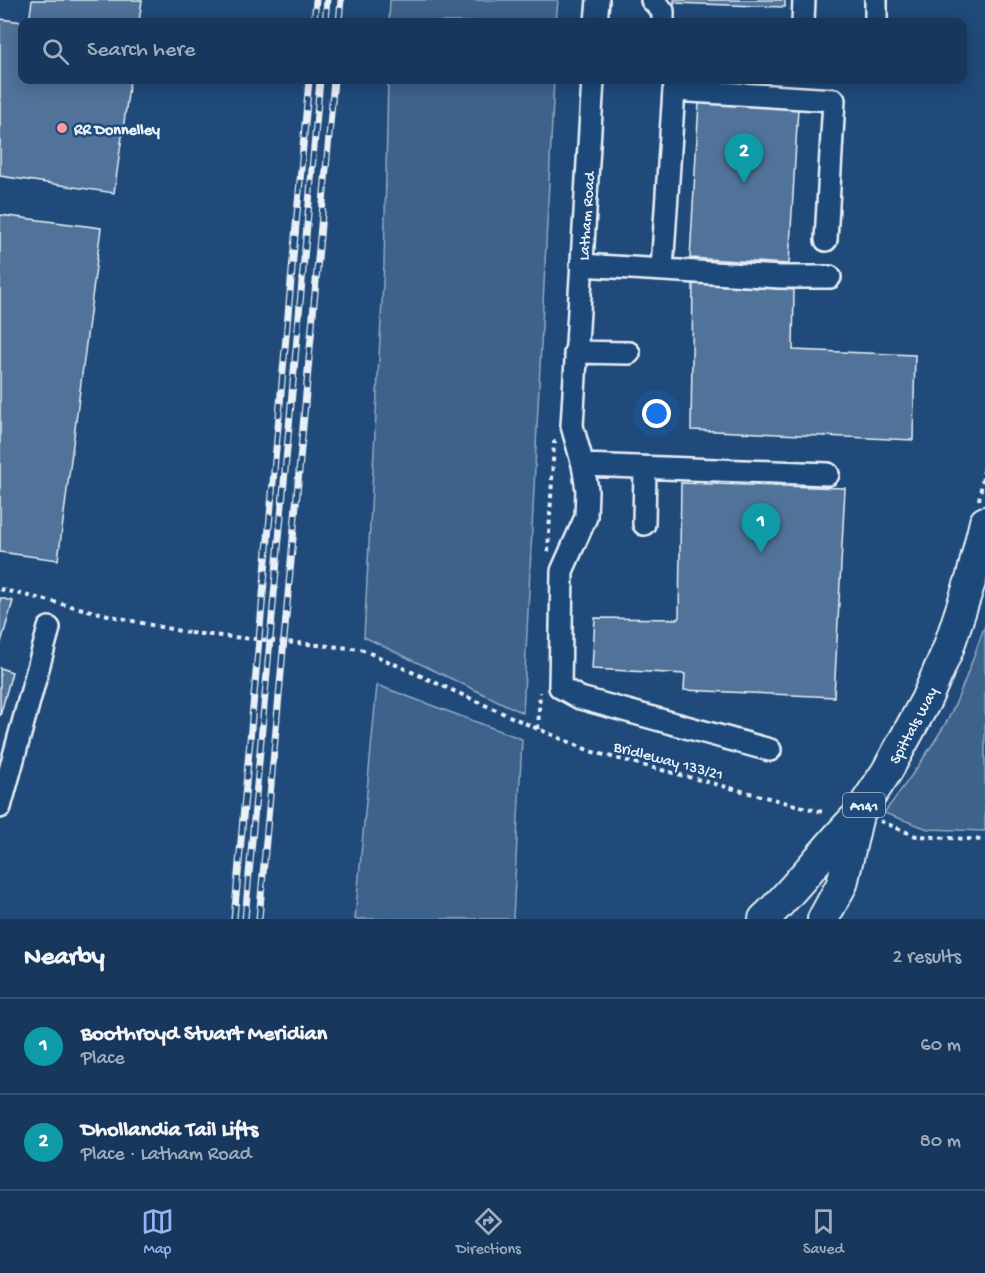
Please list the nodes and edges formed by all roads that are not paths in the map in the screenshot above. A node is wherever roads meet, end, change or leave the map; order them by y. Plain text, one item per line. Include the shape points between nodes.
1 (598, 0) edge
2 (652, 0) edge
3 (804, 0) edge
4 (876, 0) edge
5 (596, 18) edge
6 (663, 18) edge
7 (803, 18) edge
8 (876, 18) edge
9 (593, 84) edge
10 (826, 240) dead end
11 (582, 265) junction
12 (662, 269) junction
13 (830, 277) dead end
14 (576, 352) junction
15 (629, 352) dead end
16 (583, 465) junction
17 (645, 469) junction
18 (828, 474) dead end
19 (985, 522) edge
20 (644, 524) dead end
21 (49, 628) dead end
22 (770, 750) dead end
23 (0, 807) edge
24 (858, 815) junction
25 (764, 919) edge
26 (823, 919) edge

1 - 5 street
2 - 6 street via 663,11
3 - 7 street
4 - 8 street
9 - 11 street, Latham Road
10 - 12 street via 834,100 674,90
11 - 12 street
11 - 14 street, Latham Road
12 - 13 street
14 - 15 street
14 - 16 street, Latham Road via 572,426
16 - 17 street
16 - 22 street, Latham Road via 586,517 562,571 560,687 580,698
17 - 18 street
17 - 20 street
19 - 24 highway, Spittals Way / A141 via 948,649 926,700
21 - 23 street
24 - 25 highway, A141
24 - 26 highway, Spittals Way / A141 via 842,884

